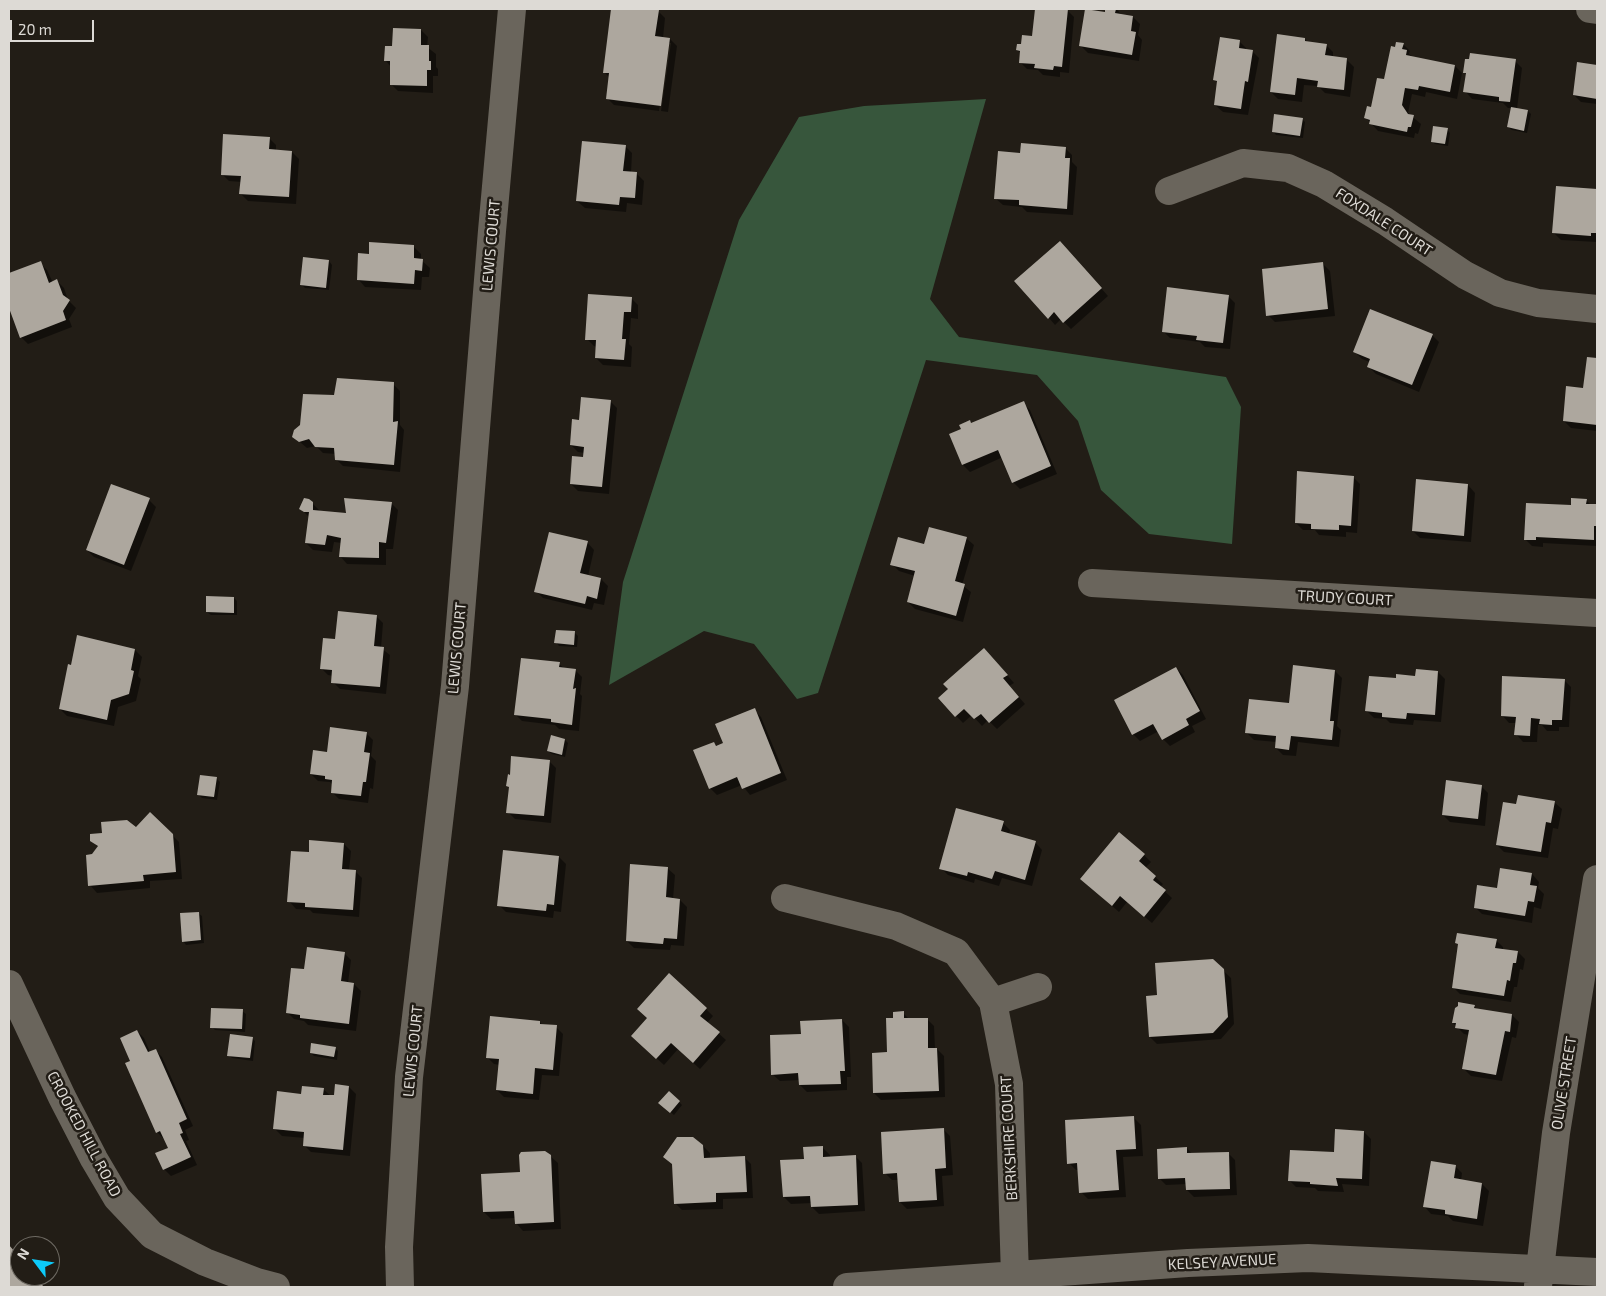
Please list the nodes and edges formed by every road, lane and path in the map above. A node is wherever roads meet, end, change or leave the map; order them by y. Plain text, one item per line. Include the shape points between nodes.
1 (512, 9) edge
2 (1590, 9) edge
3 (1597, 10) edge
4 (1169, 191) dead end
5 (1597, 310) edge
6 (1092, 583) dead end
7 (1597, 613) edge
8 (1597, 879) edge
9 (785, 898) dead end
10 (9, 984) edge
11 (1038, 986) dead end
12 (993, 1002) junction
13 (1597, 1272) edge
14 (1187, 1275) edge
15 (1014, 1276) junction
16 (1539, 1278) edge
17 (276, 1287) edge
18 (400, 1287) edge
19 (847, 1287) edge

1 - 18 street, LEWIS COURT via 454,686 409,1077 399,1247
2 - 3 street
4 - 5 street, FOXDALE COURT via 1243,163 1288,168 1332,189 1464,275 1500,293 1538,303
6 - 7 street, TRUDY COURT
8 - 16 street, OLIVE STREET via 1556,1133
9 - 12 street, BERKSHIRE COURT via 896,926 956,952
10 - 17 street, CROOKED HILL ROAD via 62,1096 117,1198 152,1235 206,1262
11 - 12 street
12 - 15 street, BERKSHIRE COURT via 1009,1084
13 - 16 street, KELSEY AVENUE
14 - 15 street, KELSEY AVENUE
14 - 16 street, KELSEY AVENUE via 1308,1258
15 - 19 street, KELSEY AVENUE

